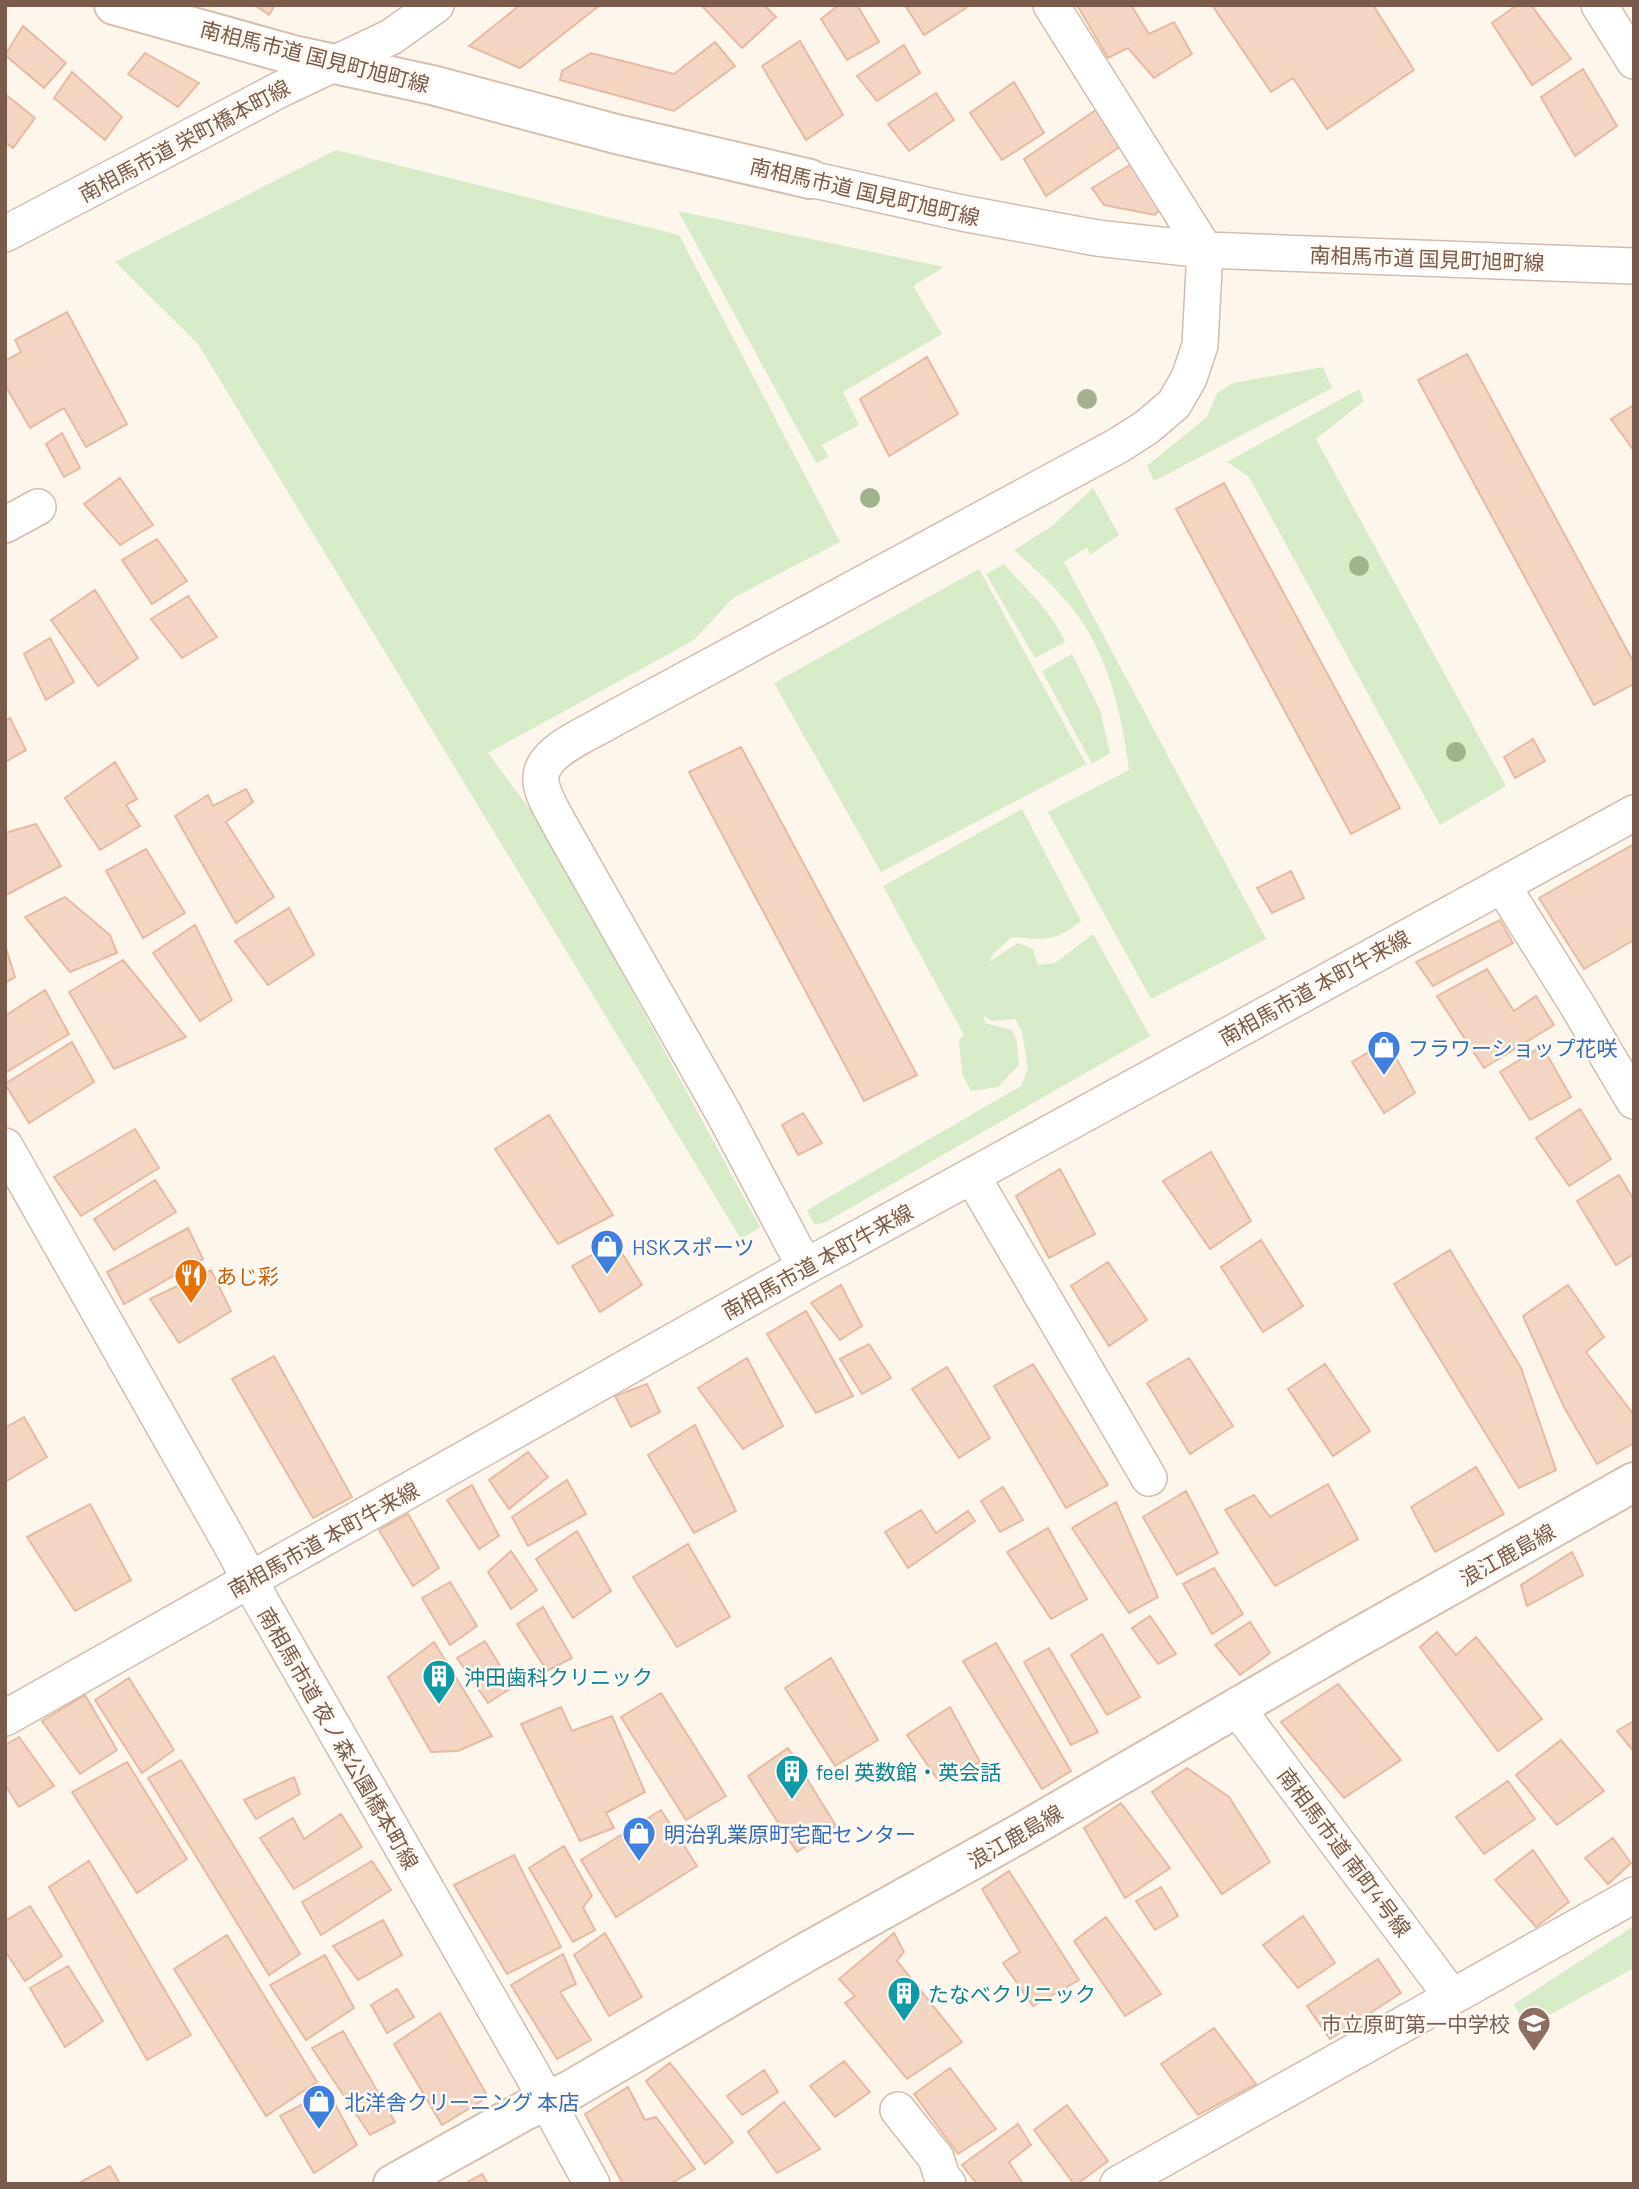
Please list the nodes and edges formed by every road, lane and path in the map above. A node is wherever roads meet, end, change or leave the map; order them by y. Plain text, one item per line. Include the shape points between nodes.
1 (114, 5) edge
2 (436, 5) edge
3 (1051, 5) edge
4 (1599, 5) edge
5 (1634, 61) edge
6 (335, 64) junction
7 (810, 179) joint
8 (5, 234) edge
9 (1205, 250) junction
10 (1632, 268) edge
11 (38, 507) dead end
12 (5, 525) edge
13 (1634, 813) edge
14 (1502, 885) junction
15 (1634, 1101) edge
16 (5, 1146) edge
17 (972, 1176) junction
18 (805, 1267) junction
19 (1149, 1478) dead end
20 (1634, 1482) edge
21 (250, 1580) junction
22 (1237, 1708) junction
23 (5, 1718) edge
24 (1634, 1895) edge
25 (1452, 1997) junction
26 (546, 2100) junction
27 (898, 2110) dead end
28 (393, 2184) edge
29 (592, 2184) edge
30 (948, 2184) edge
31 (1118, 2184) edge

1 - 6 main road, 南相馬市道 国見町旭町線
2 - 6 street, 南相馬市道 栄町橋本町線 via 391,37
3 - 9 street
4 - 5 street
6 - 7 main road, 南相馬市道 国見町旭町線
6 - 8 street, 南相馬市道 栄町橋本町線
7 - 9 street, 南相馬市道 国見町旭町線 via 1097,239
9 - 10 street, 南相馬市道 国見町旭町線
9 - 18 street via 1200,345 1174,404 1147,427 609,721 554,752 543,765 541,780 561,827
11 - 12 street
13 - 14 street, 南相馬市道 本町牛来線
14 - 15 street
14 - 17 street, 南相馬市道 本町牛来線
16 - 21 street, 南相馬市道 夜ノ森公園橋本町線
17 - 18 street, 南相馬市道 本町牛来線
17 - 19 street
18 - 21 street, 南相馬市道 本町牛来線
20 - 22 main road, 浪江鹿島線
21 - 23 street, 南相馬市道 本町牛来線
21 - 26 street, 南相馬市道 夜ノ森公園橋本町線
22 - 25 street, 南相馬市道 南町4号線
22 - 26 main road, 浪江鹿島線 via 569,2091
24 - 25 street
25 - 31 street
26 - 28 main road, 浪江鹿島線
26 - 29 street, 南相馬市道 夜ノ森公園橋本町線
27 - 30 street via 936,2158

